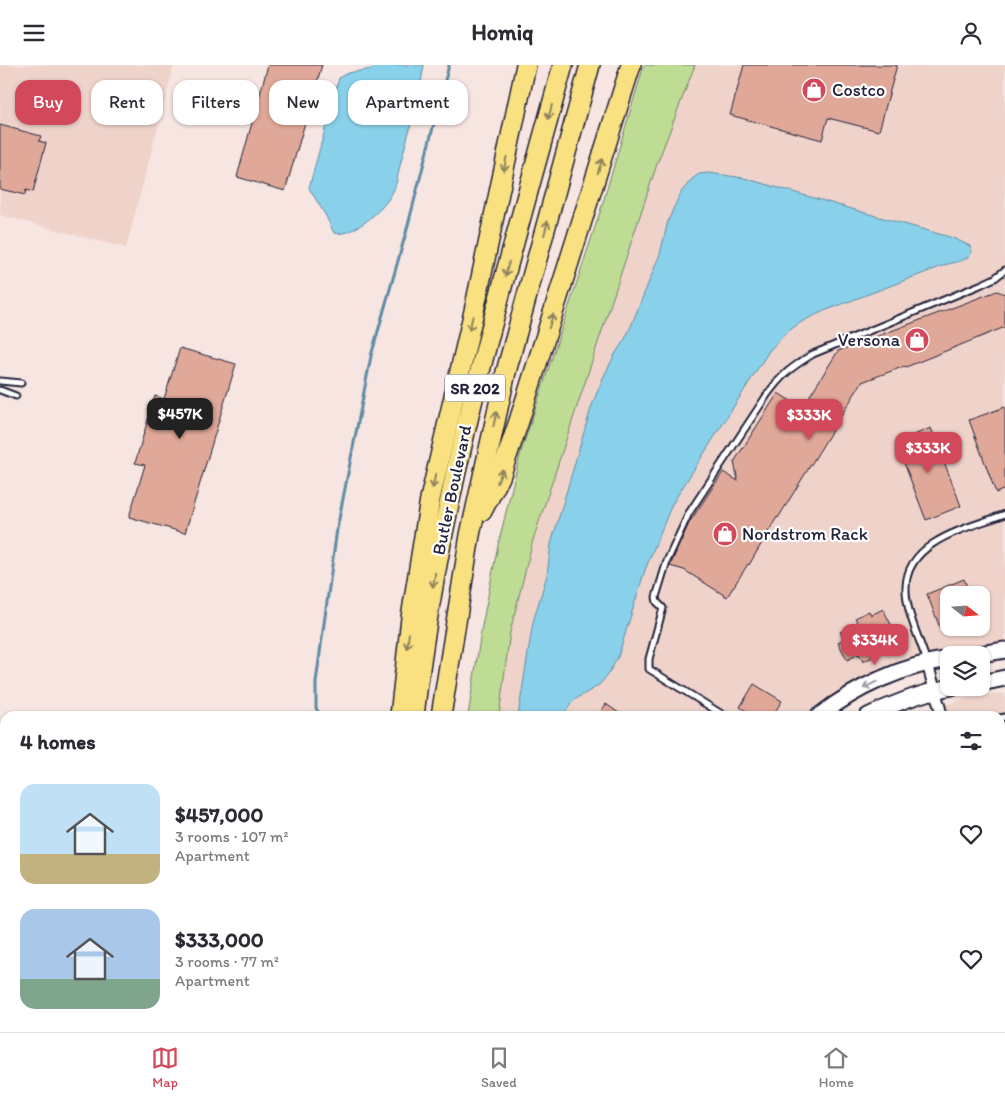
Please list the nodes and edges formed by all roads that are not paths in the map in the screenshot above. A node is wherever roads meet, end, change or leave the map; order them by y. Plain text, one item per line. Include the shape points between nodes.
1 (526, 65) edge
2 (563, 65) edge
3 (590, 65) edge
4 (631, 65) edge
5 (1005, 270) edge
6 (0, 381) edge
7 (21, 383) dead end
8 (0, 389) edge
9 (16, 396) dead end
10 (1005, 514) edge
11 (470, 535) junction
12 (1005, 650) edge
13 (990, 652) edge
14 (940, 660) edge
15 (927, 662) junction
16 (1005, 678) edge
17 (990, 681) edge
18 (940, 689) edge
19 (936, 690) junction
20 (401, 711) edge
21 (415, 711) edge
22 (442, 711) edge
23 (717, 711) edge
24 (825, 711) edge
25 (878, 711) edge
26 (941, 711) edge

1 -> 20 highway via 430,499 414,595
2 -> 21 highway, Butler Boulevard / SR 202 via 466,426 441,540
11 -> 3 highway, Butler Boulevard / SR 202 via 506,372
11 -> 4 highway via 500,477 513,440
5 - 23 lane via 980,285 813,354 790,369 767,395 689,513 667,561 656,597 664,608 649,669
6 - 7 lane
8 - 9 lane
10 - 15 lane via 930,544 920,553 908,573 906,588 911,615
11 - 22 highway, Butler Boulevard / SR 202
12 - 13 street
14 - 15 street
15 - 19 street
15 -> 24 street via 899,671
16 - 17 street
18 - 19 street
19 - 25 street
19 - 26 street

